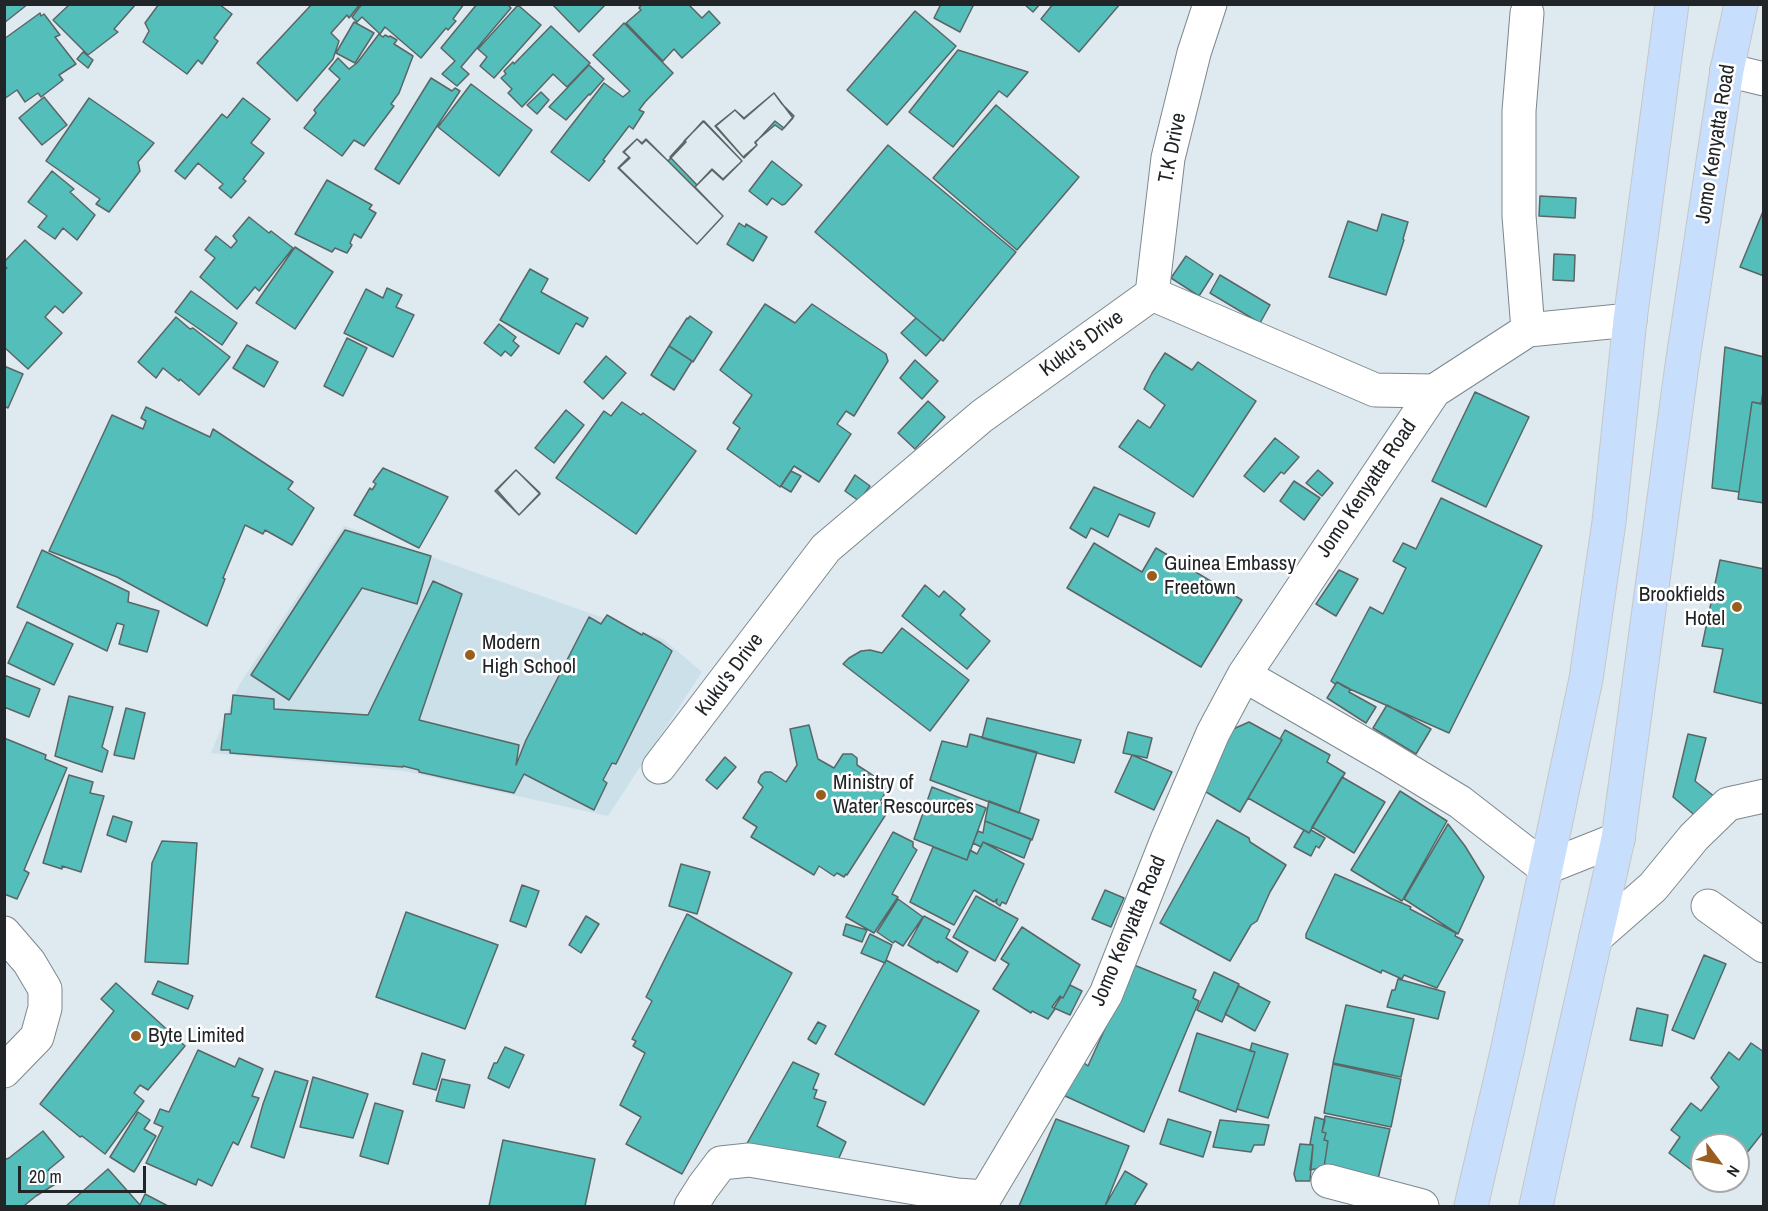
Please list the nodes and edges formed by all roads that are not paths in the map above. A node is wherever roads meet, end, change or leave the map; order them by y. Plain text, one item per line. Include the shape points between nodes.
1 (1210, 4) edge
2 (1672, 4) edge
3 (1741, 4) edge
4 (1527, 13) dead end
5 (1727, 70) junction
6 (1764, 79) edge
7 (1152, 294) junction
8 (1630, 320) junction
9 (1528, 330) junction
10 (1434, 391) junction
11 (1244, 675) junction
12 (659, 767) dead end
13 (1764, 796) edge
14 (1618, 839) junction
15 (1545, 868) junction
16 (1708, 906) dead end
17 (4, 933) edge
18 (1596, 937) junction
19 (1764, 946) edge
20 (4, 1071) edge
21 (1328, 1181) dead end
22 (691, 1206) edge
23 (1422, 1206) edge
24 (1471, 1206) edge
25 (1536, 1206) edge

1 - 7 street, T.K Drive via 1168,158
2 - 8 main road
3 - 5 main road, Jomo Kenyatta Road
4 - 9 street via 1519,111 1519,204
5 - 6 street
5 - 14 main road, Jomo Kenyatta Road via 1682,365
7 - 10 street via 1375,390
7 - 12 street, Kuku's Drive via 982,416 826,548
8 - 9 street
8 - 15 main road via 1609,522 1586,679
9 - 10 street
10 - 11 street, Jomo Kenyatta Road
11 - 15 street via 1460,802
11 - 22 street, Jomo Kenyatta Road via 1213,733 1106,994 985,1197 957,1196 749,1160 721,1163
13 - 18 street via 1728,804 1694,837 1653,887
14 - 15 street
14 - 18 main road, Jomo Kenyatta Road
15 - 24 main road
16 - 19 street
17 - 20 street via 29,962 45,989 45,1008 37,1038
18 - 25 main road, Jomo Kenyatta Road
21 - 23 street

